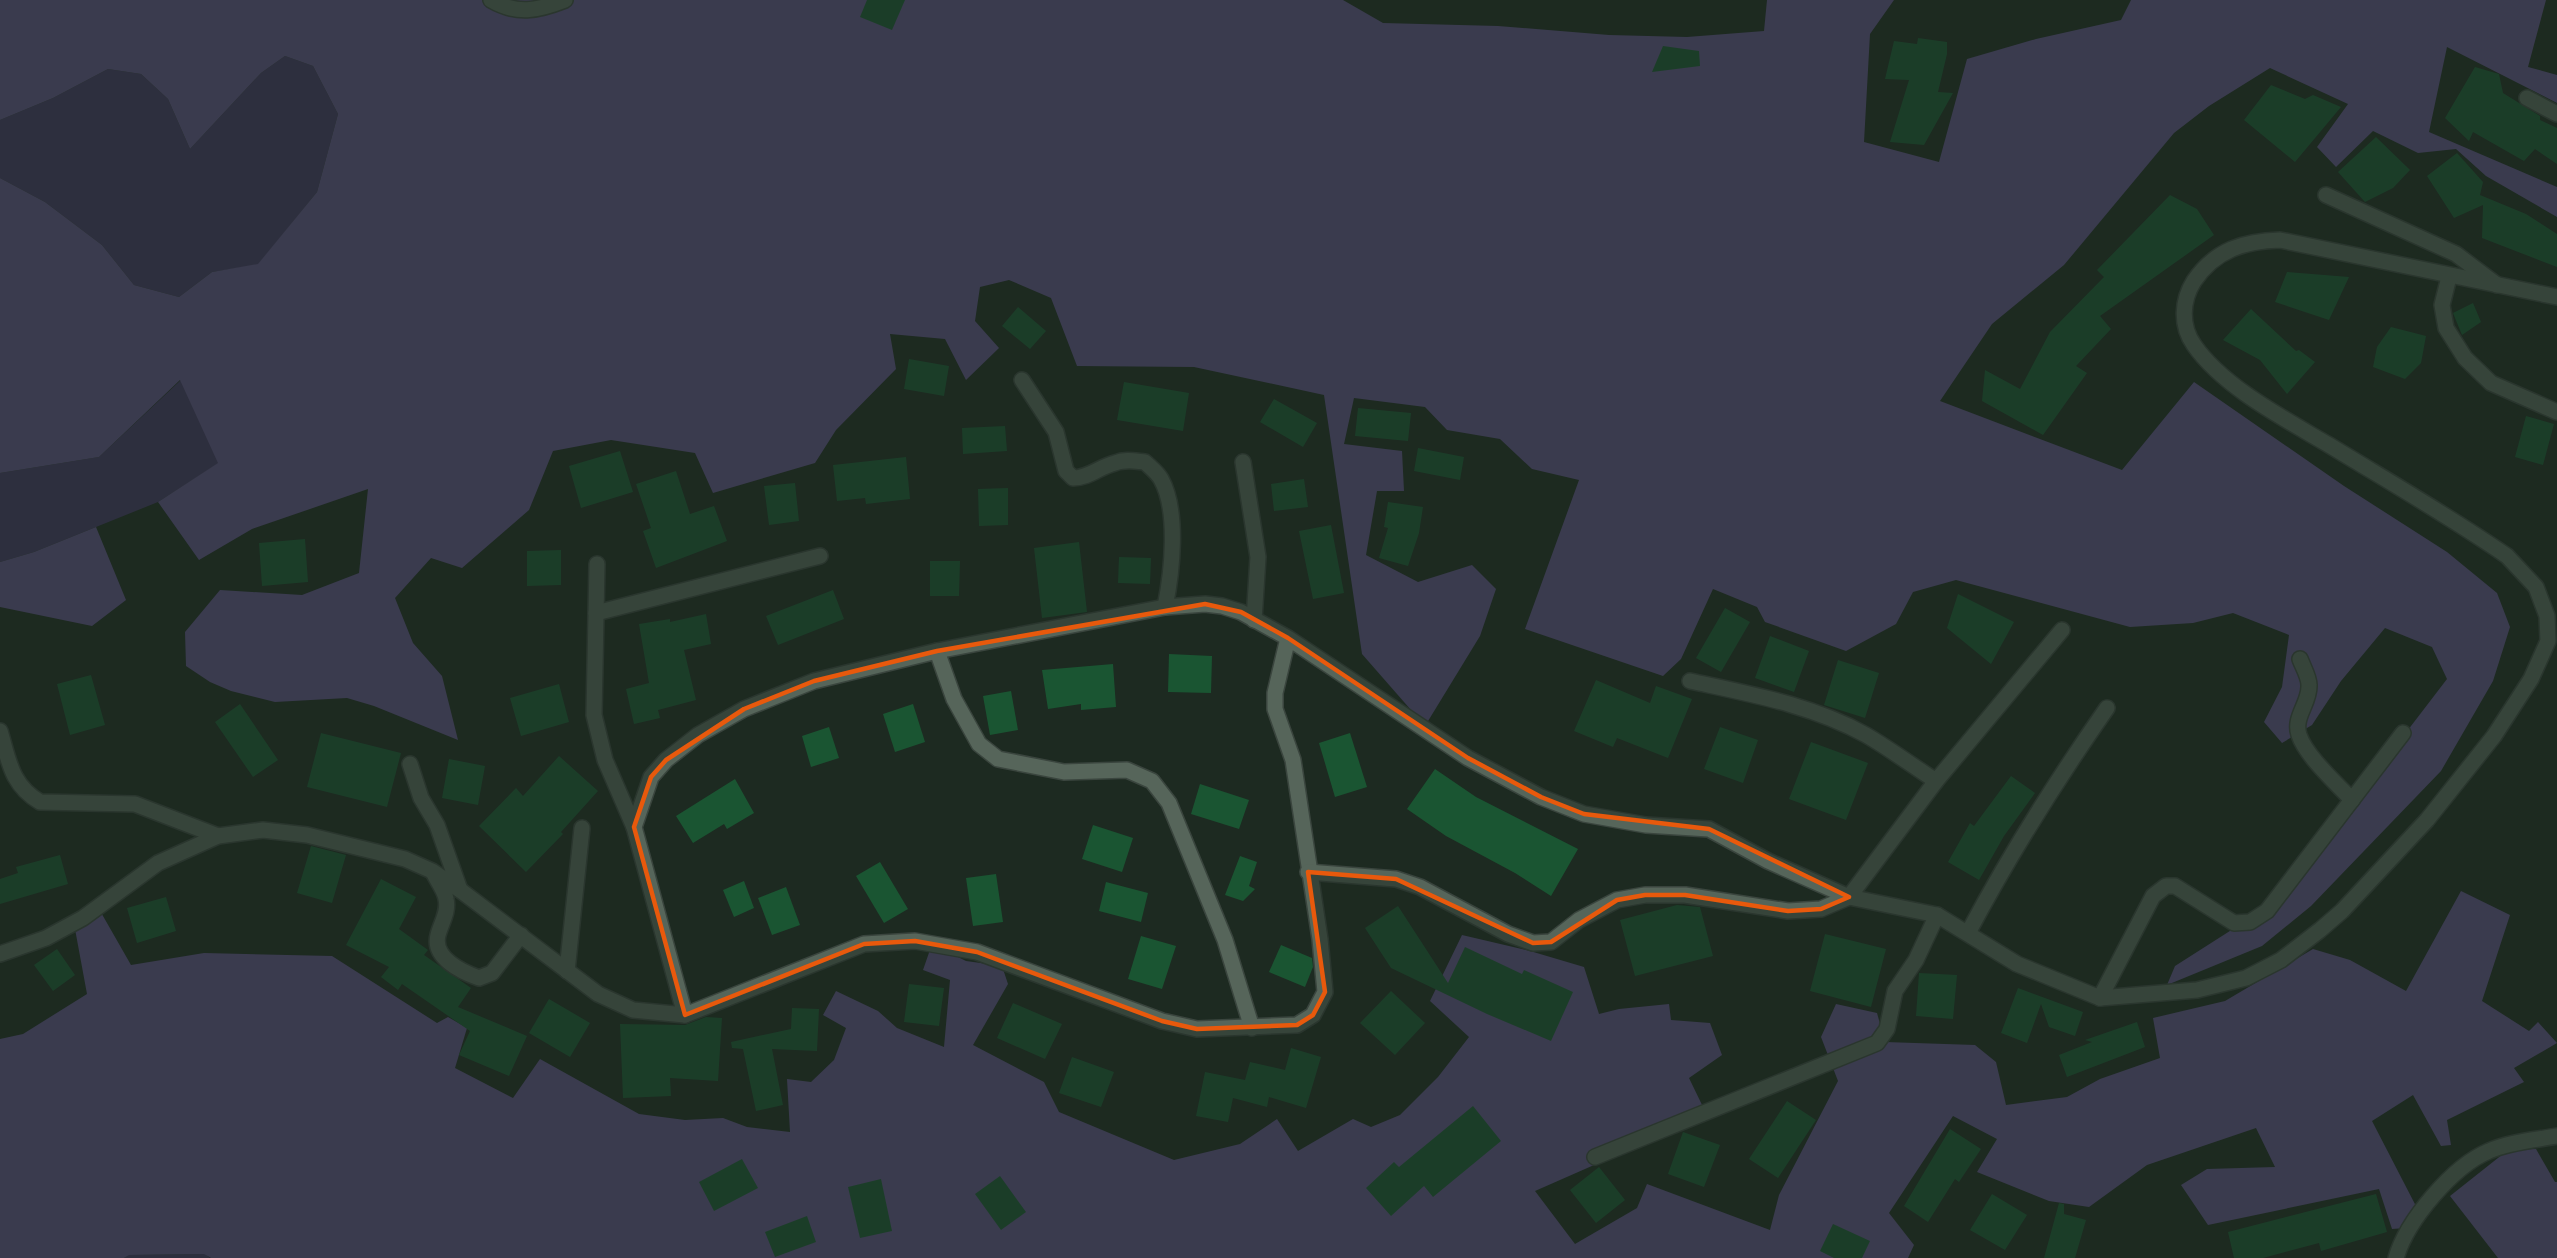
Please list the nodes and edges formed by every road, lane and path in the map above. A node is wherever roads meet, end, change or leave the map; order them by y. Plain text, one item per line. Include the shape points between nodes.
1 (491, 0) edge
2 (565, 0) edge
3 (2527, 98) dead end
4 (2557, 114) edge
5 (2326, 195) dead end
6 (2449, 277) junction
7 (2497, 285) junction
8 (2557, 297) edge
9 (1022, 380) dead end
10 (2557, 412) edge
11 (1243, 462) dead end
12 (820, 556) dead end
13 (597, 564) dead end
14 (1165, 608) junction
15 (596, 613) junction
16 (1254, 620) junction
17 (2062, 630) dead end
18 (1288, 638) junction
19 (937, 651) junction
20 (2300, 659) dead end
21 (1690, 681) dead end
22 (2107, 708) dead end
23 (0, 731) edge
24 (2403, 732) dead end
25 (410, 764) dead end
26 (1936, 781) junction
27 (2352, 800) junction
28 (634, 827) junction
29 (582, 828) dead end
30 (218, 836) junction
31 (432, 872) junction
32 (1308, 872) junction
33 (460, 890) junction
34 (1849, 897) junction
35 (1938, 915) junction
36 (1968, 933) junction
37 (521, 935) junction
38 (0, 954) edge
39 (567, 971) junction
40 (2100, 998) junction
41 (685, 1015) junction
42 (1252, 1028) junction
43 (2557, 1136) edge
44 (1595, 1157) dead end
45 (2396, 1258) edge

1 - 2 street via 510,10 527,10
3 - 4 street
5 - 7 street via 2456,254
6 - 7 street
6 - 10 street via 2442,304 2446,328 2465,358 2491,383
6 - 40 street via 2280,240 2255,240 2225,250 2202,269 2186,295 2184,323 2194,344 2221,374 2507,556 2536,587 2547,616 2548,641 2531,679 2494,736 2427,820 2342,911 2281,960 2246,978 2197,990
7 - 8 street
9 - 14 street via 1056,432 1066,471 1073,478 1084,478 1125,460 1144,462 1161,479 1171,514 1170,583
11 - 16 street via 1258,557
12 - 15 street
13 - 15 street
14 - 16 street via 1222,606
14 - 19 street
15 - 28 street via 594,715 605,760
16 - 18 street
17 - 26 street
18 - 32 street via 1275,709 1293,760
18 - 34 street via 1468,758 1541,797 1594,815 1646,825 1709,829 1768,861
19 - 28 street via 814,681 744,709 698,735 651,777
19 - 42 street via 954,699 979,744 998,759 1064,772 1127,770 1152,781 1169,803 1225,940
20 - 27 street via 2310,684 2299,716 2298,733 2318,763
21 - 26 street via 1777,700 1840,724 1866,735
22 - 36 street via 2010,854
23 - 30 street via 15,780 40,802 135,804
24 - 27 street
25 - 33 street
26 - 34 street
27 - 40 street via 2267,911 2250,922 2234,923 2175,886 2166,886 2153,896
28 - 41 street
29 - 39 street
30 - 31 street via 263,830 307,835 380,852
30 - 38 street via 158,863 83,918 46,938
31 - 33 street
31 - 37 street via 447,908 437,937 438,948 453,966 479,978 492,973
32 - 34 street via 1396,879 1533,943 1551,942 1617,900 1645,895 1685,895 1788,911 1821,909
32 - 42 street via 1325,992 1313,1015 1297,1025
33 - 37 street
34 - 35 street
35 - 36 street
35 - 44 street via 1895,992 1887,1029 1877,1043
36 - 40 street via 2017,964
37 - 39 street
39 - 41 street via 598,994 625,1007
41 - 42 street via 864,944 915,941 977,952 1162,1021 1197,1029
43 - 45 street via 2488,1151 2446,1180 2413,1224

